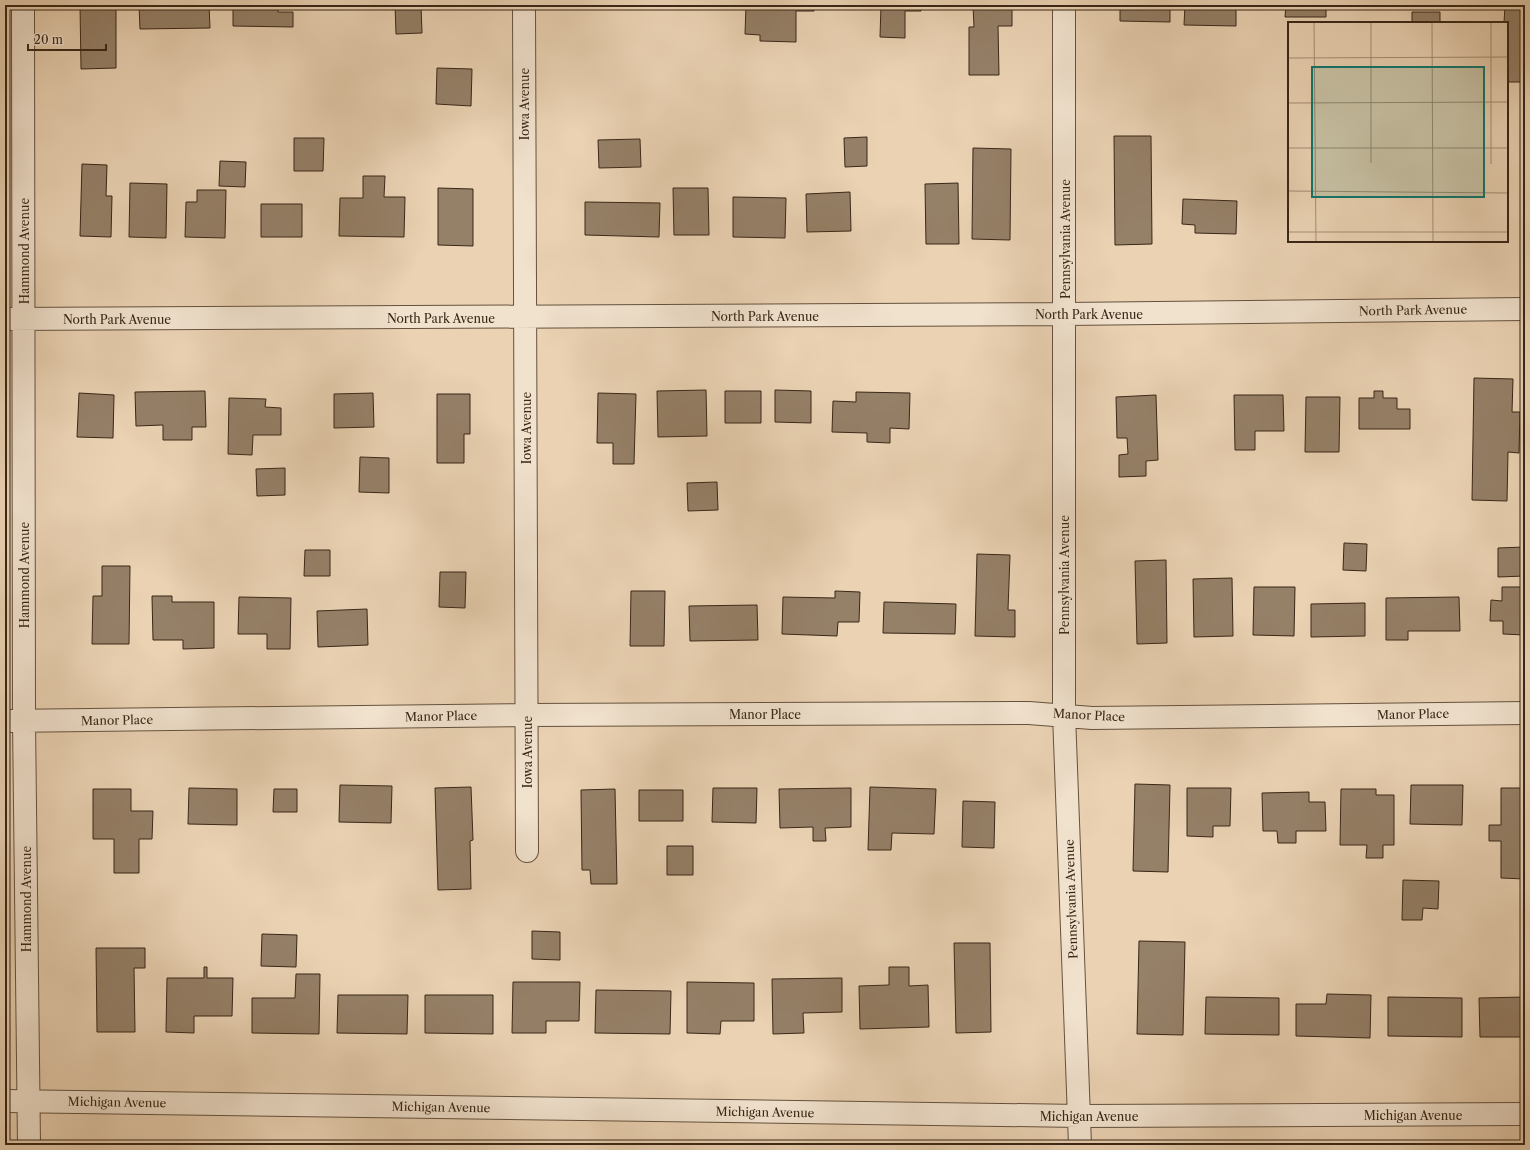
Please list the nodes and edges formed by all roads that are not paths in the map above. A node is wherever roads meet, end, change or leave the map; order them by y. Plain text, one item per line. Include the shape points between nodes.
1 (23, 5) edge
2 (524, 5) edge
3 (1064, 5) edge
4 (1525, 309) edge
5 (1065, 314) junction
6 (525, 317) junction
7 (14, 319) edge
8 (1525, 713) edge
9 (1064, 714) junction
10 (527, 715) junction
11 (14, 721) edge
12 (527, 851) dead end
13 (5, 1101) edge
14 (27, 1101) junction
15 (1525, 1114) edge
16 (1080, 1116) junction
17 (29, 1145) edge
18 (1080, 1145) edge

1 - 7 street, Hammond Avenue
2 - 6 street, Iowa Avenue
3 - 5 street, Pennsylvania Avenue
4 - 5 street, North Park Avenue
5 - 6 street, North Park Avenue
5 - 9 street, Pennsylvania Avenue
6 - 7 street, North Park Avenue
6 - 10 street, Iowa Avenue
7 - 11 street, Hammond Avenue
8 - 9 street, Manor Place via 1092,718
9 - 10 street, Manor Place
9 - 16 street, Pennsylvania Avenue
10 - 11 street, Manor Place
10 - 12 street, Iowa Avenue
11 - 14 street, Hammond Avenue
13 - 14 street, Michigan Avenue
14 - 16 street, Michigan Avenue
14 - 17 street, Hammond Avenue
15 - 16 street, Michigan Avenue
16 - 18 street, Pennsylvania Avenue

